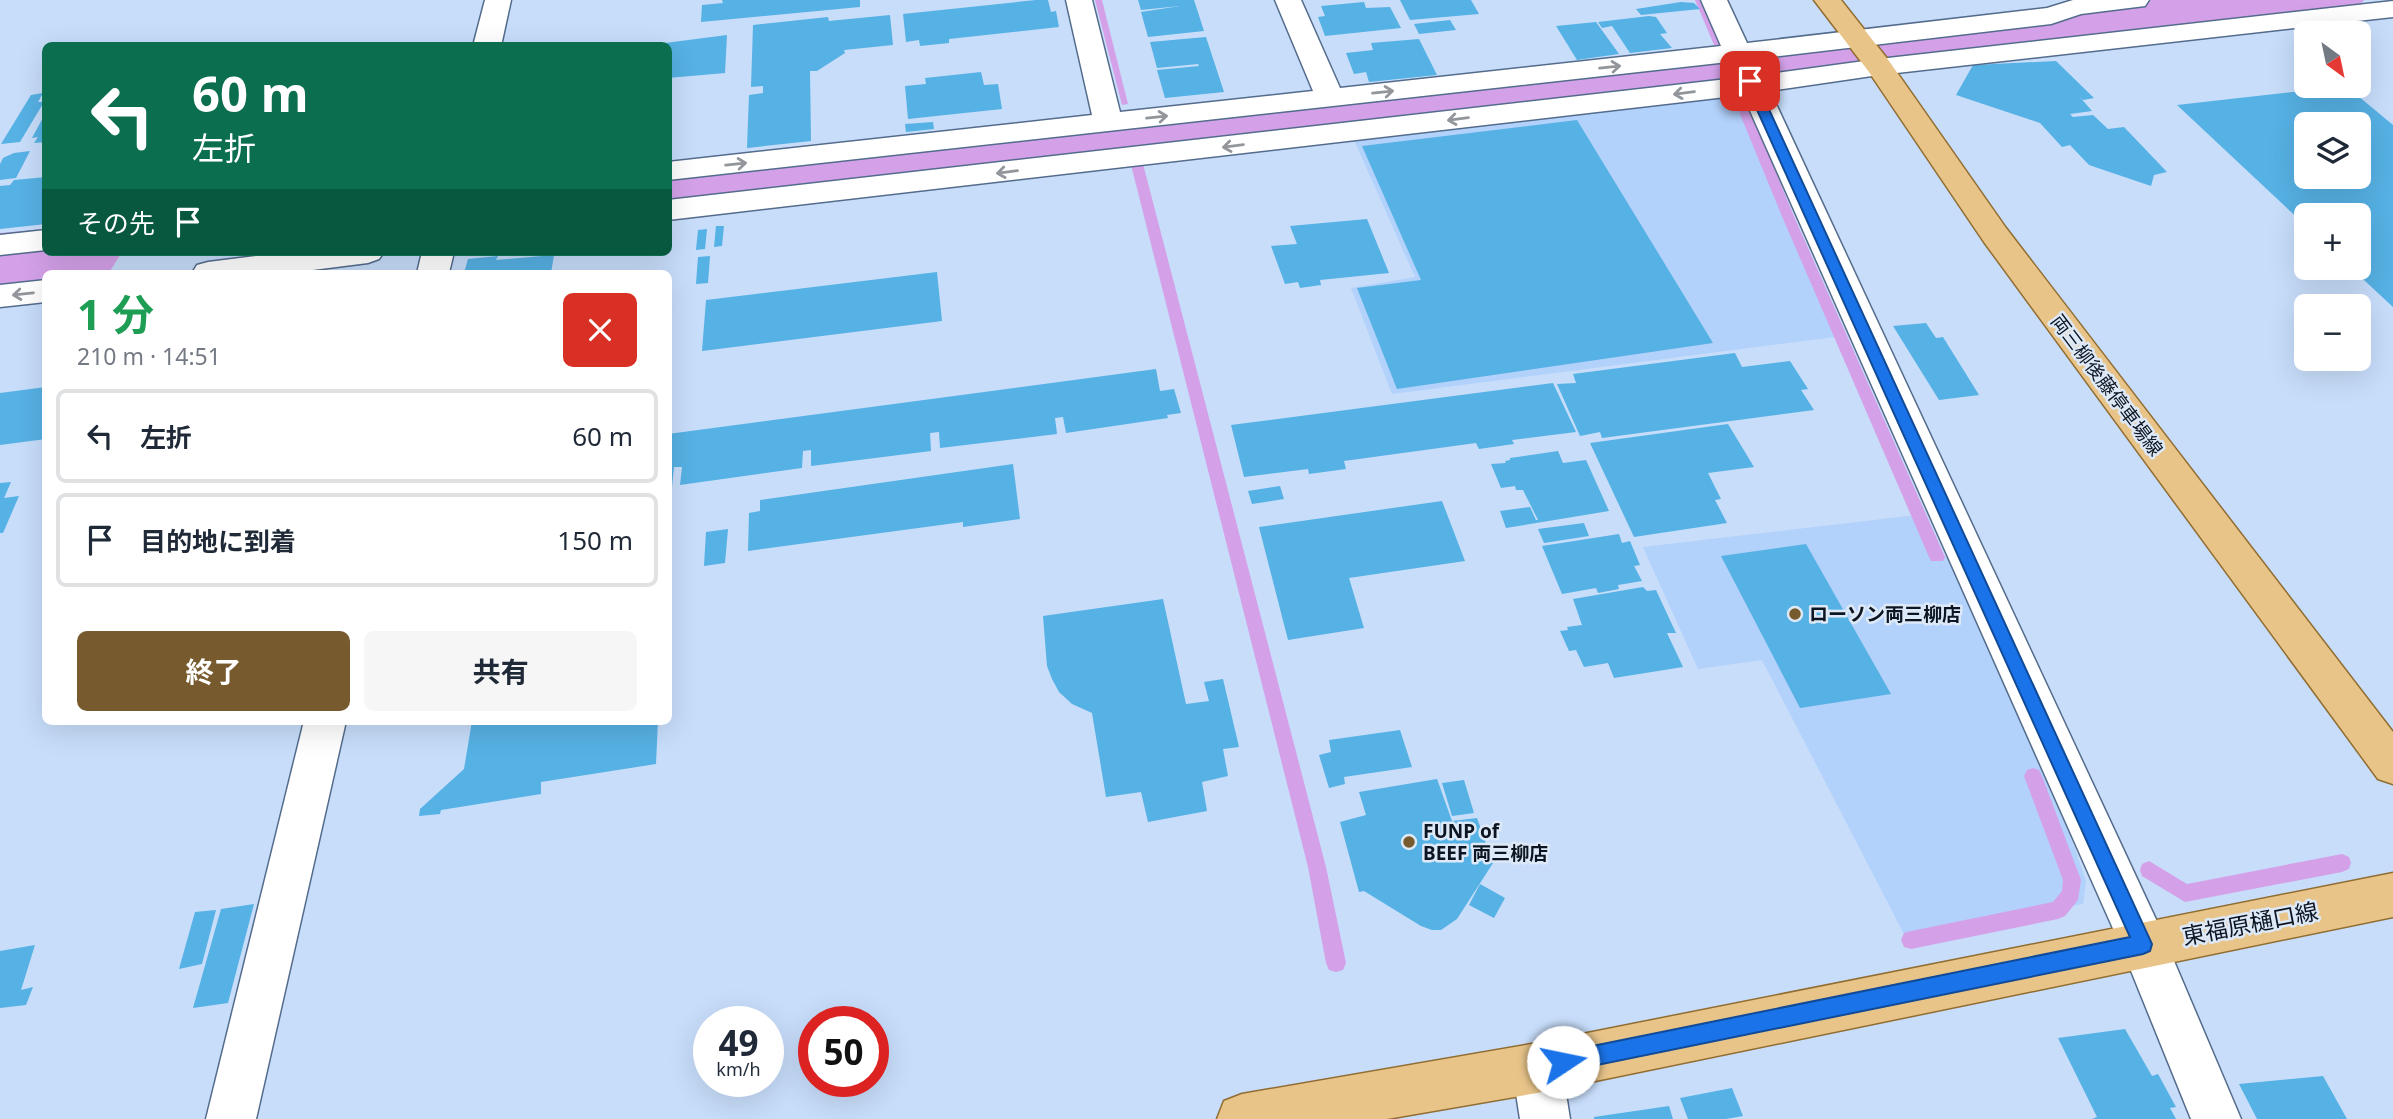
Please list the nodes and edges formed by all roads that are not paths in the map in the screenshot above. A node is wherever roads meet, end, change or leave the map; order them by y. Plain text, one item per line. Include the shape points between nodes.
1 (498, 0) edge
2 (1079, 0) edge
3 (1288, 0) edge
4 (1714, 0) edge
5 (1827, 0) edge
6 (2136, 0) edge
7 (2073, 3) edge
8 (2393, 9) edge
9 (488, 42) edge
10 (1868, 52) junction
11 (1744, 69) junction
12 (1330, 98) junction
13 (1108, 122) junction
14 (672, 171) edge
15 (672, 209) edge
16 (42, 240) edge
17 (0, 245) edge
18 (338, 256) edge
19 (231, 270) edge
20 (42, 291) edge
21 (0, 296) edge
22 (325, 725) edge
23 (2393, 765) edge
24 (2393, 895) edge
25 (2143, 944) junction
26 (1537, 1068) junction
27 (232, 1119) edge
28 (1242, 1119) edge
29 (1545, 1119) edge
30 (2216, 1119) edge

1 - 9 street
2 - 13 street
3 - 12 street
4 - 11 street
5 - 10 main road, 両三柳後藤停車場線
6 - 7 street
7 - 10 street via 2051,16
8 - 10 street
10 - 11 street
10 - 11 street
10 - 23 main road, 両三柳後藤停車場線 via 1995,235
12 -> 11 street
11 -> 15 street
11 - 25 street
13 -> 12 street
14 -> 13 street
16 - 17 street
18 - 19 street
20 -> 21 street
22 - 27 street
24 - 25 main road, 東福原樋口線
25 - 26 main road, 東福原樋口線
25 - 30 street
26 - 28 main road, 東福原樋口線
26 - 29 street

